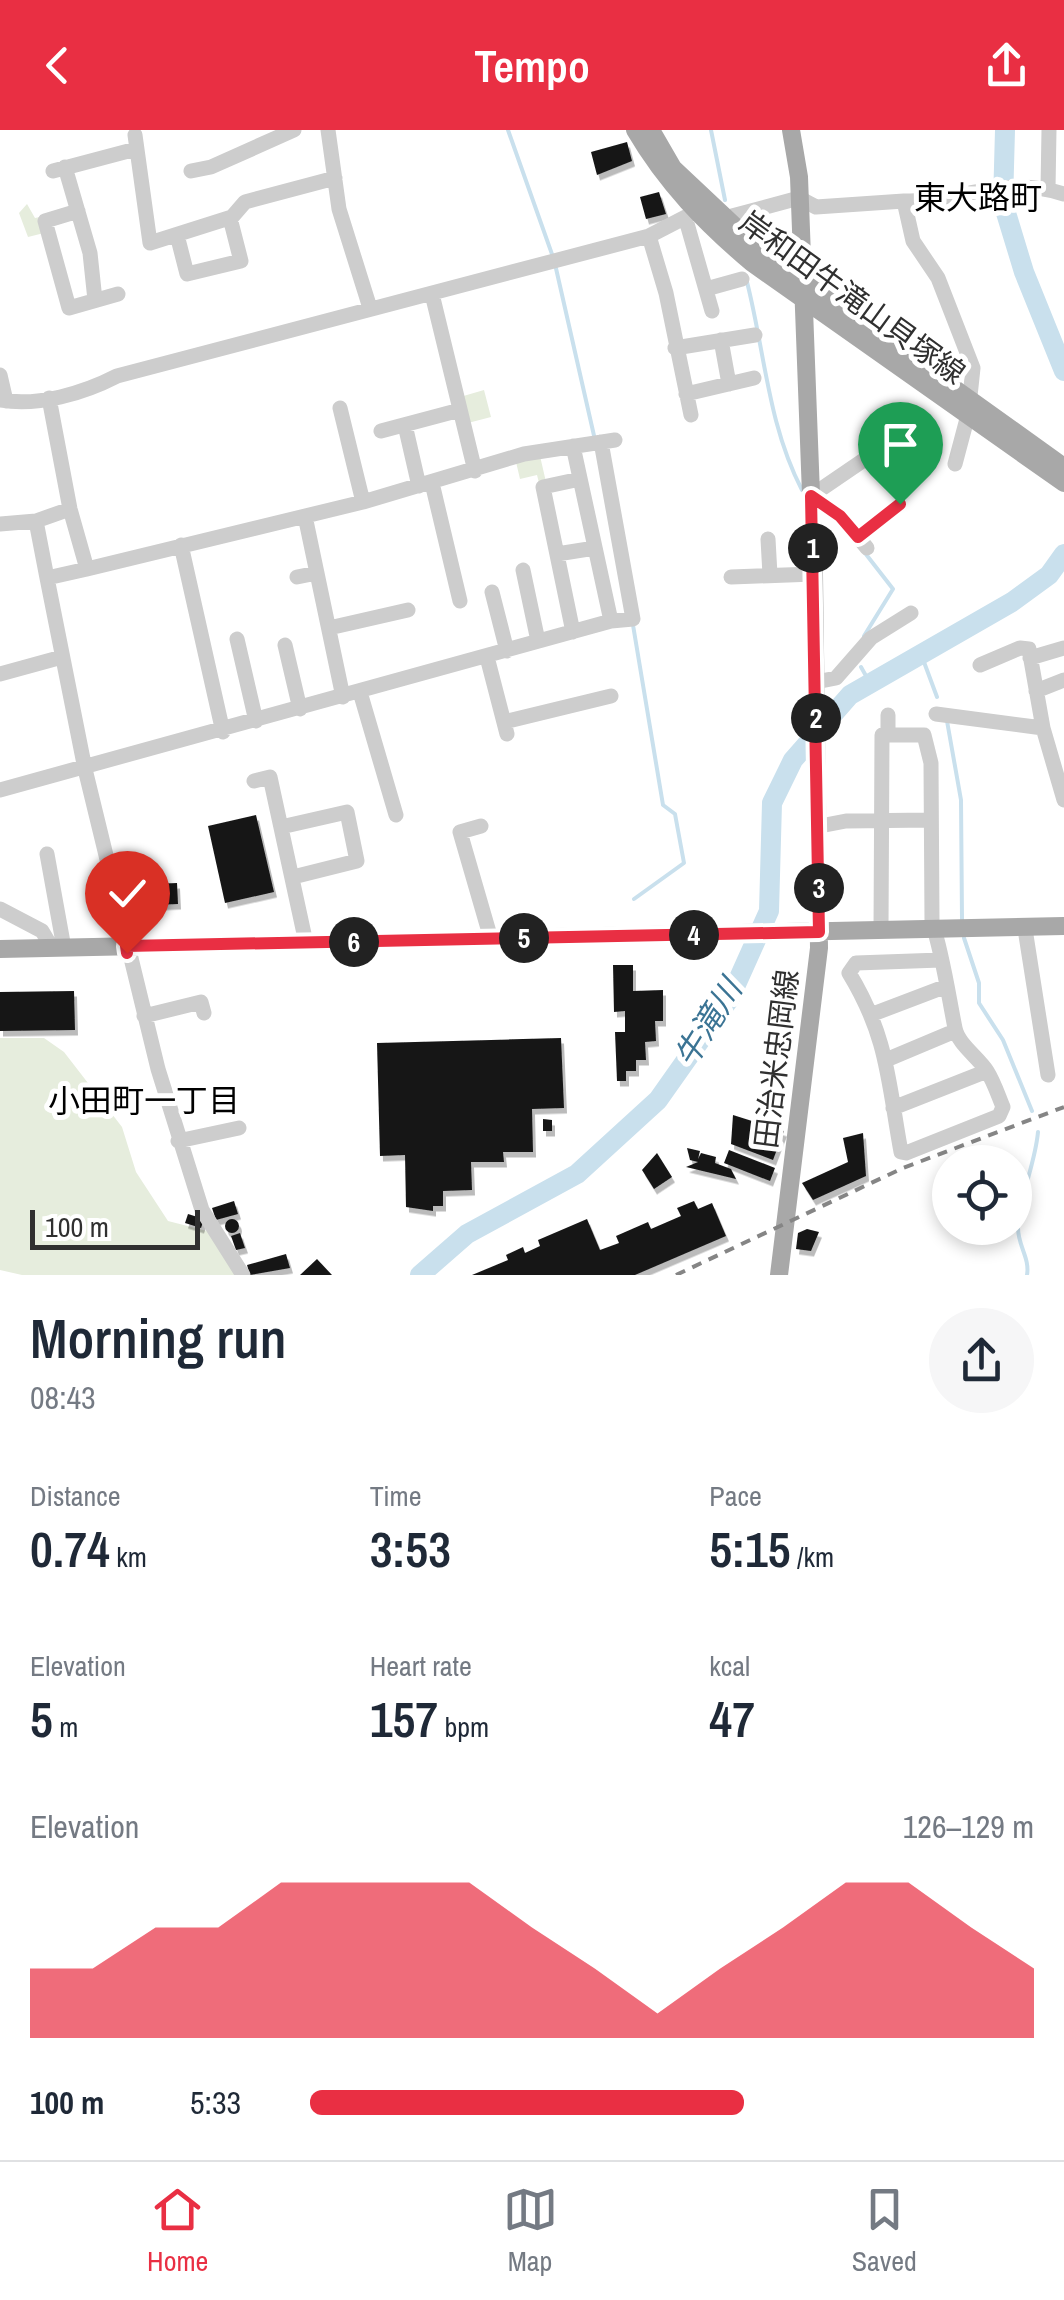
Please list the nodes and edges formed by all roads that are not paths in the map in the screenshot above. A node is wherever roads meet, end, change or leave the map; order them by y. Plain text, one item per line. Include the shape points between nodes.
1 (294, 130) edge
2 (328, 130) edge
3 (635, 130) edge
4 (650, 130) edge
5 (791, 130) edge
6 (1050, 130) edge
7 (266, 136) edge
8 (197, 173) dead end
9 (335, 178) junction
10 (1056, 192) edge
11 (799, 198) junction
12 (904, 201) junction
13 (78, 211) junction
14 (697, 213) junction
15 (732, 216) dead end
16 (230, 218) junction
17 (177, 235) junction
18 (649, 236) junction
19 (88, 245) junction
20 (55, 255) junction
21 (742, 279) dead end
22 (706, 288) junction
23 (802, 290) junction
24 (118, 294) dead end
25 (432, 294) junction
26 (95, 300) junction
27 (370, 308) junction
28 (712, 311) dead end
29 (756, 334) dead end
30 (721, 340) junction
31 (675, 348) junction
32 (0, 375) edge
33 (754, 378) dead end
34 (729, 384) junction
35 (686, 394) junction
36 (49, 398) junction
37 (3, 400) edge
38 (340, 408) dead end
39 (969, 408) junction
40 (460, 410) junction
41 (690, 414) dead end
42 (405, 425) junction
43 (381, 431) dead end
44 (573, 446) junction
45 (874, 453) dead end
46 (955, 464) dead end
47 (474, 471) junction
48 (1061, 473) edge
49 (580, 479) junction
50 (426, 484) junction
51 (811, 496) junction
52 (362, 502) junction
53 (900, 504) dead end
54 (70, 509) junction
55 (305, 516) junction
56 (36, 521) junction
57 (0, 524) edge
58 (768, 539) dead end
59 (181, 545) junction
60 (595, 548) junction
61 (557, 554) junction
62 (87, 569) junction
63 (523, 570) dead end
64 (317, 573) junction
65 (814, 574) junction
66 (770, 576) junction
67 (298, 577) dead end
68 (731, 577) dead end
69 (47, 578) junction
70 (492, 592) dead end
71 (460, 600) dead end
72 (408, 610) dead end
73 (911, 614) dead end
74 (611, 621) junction
75 (329, 628) junction
76 (573, 632) junction
77 (238, 639) dead end
78 (538, 642) junction
79 (284, 646) dead end
80 (1064, 648) edge
81 (507, 651) junction
82 (486, 657) junction
83 (62, 658) junction
84 (1030, 658) junction
85 (980, 665) dead end
86 (0, 674) edge
87 (1064, 680) edge
88 (1036, 690) junction
89 (816, 691) junction
90 (360, 692) junction
91 (343, 697) junction
92 (602, 702) dead end
93 (300, 708) junction
94 (888, 714) dead end
95 (936, 714) dead end
96 (256, 721) junction
97 (1042, 728) junction
98 (223, 732) junction
99 (888, 734) junction
100 (85, 768) junction
101 (1060, 774) edge
102 (254, 781) dead end
103 (0, 790) edge
104 (1064, 800) edge
105 (396, 815) dead end
106 (881, 820) junction
107 (930, 820) junction
108 (481, 826) dead end
109 (820, 826) junction
110 (281, 827) junction
111 (46, 854) dead end
112 (292, 876) junction
113 (0, 909) edge
114 (1064, 926) edge
115 (1025, 929) junction
116 (881, 930) junction
117 (934, 930) junction
118 (819, 932) junction
119 (491, 939) junction
120 (306, 943) junction
121 (126, 946) junction
122 (58, 948) junction
123 (0, 949) edge
124 (942, 960) junction
125 (944, 987) junction
126 (204, 1013) dead end
127 (874, 1014) junction
128 (144, 1016) junction
129 (955, 1031) junction
130 (886, 1060) junction
131 (987, 1071) junction
132 (1048, 1075) dead end
133 (893, 1108) junction
134 (239, 1128) dead end
135 (178, 1141) junction
136 (242, 1275) edge
137 (779, 1275) edge

1 - 7 street
2 - 9 street
3 - 14 main road, 岸和田牛滝山貝塚線 via 659,172
4 - 14 main road, 岸和田牛滝山貝塚線
5 - 11 main road, 田治米忠岡線
6 - 10 street
7 - 8 street via 214,157
9 - 16 street via 249,195
9 - 27 street
10 - 12 street via 1024,184 940,201
11 - 12 street via 816,207
11 - 15 street
11 - 23 main road, 田治米忠岡線
12 - 39 street via 913,242 938,278 969,351
13 - 17 street via 59,169 136,142 138,215 150,243
13 - 19 street
13 - 20 street via 46,221
14 - 18 street
14 - 22 street
14 - 23 main road, 岸和田牛滝山貝塚線
16 - 17 street
16 - 17 street via 241,261 187,274
18 - 25 street
18 - 31 street
19 - 20 street
19 - 26 street
20 - 26 street via 69,308
21 - 22 street
22 - 28 street
23 - 39 main road, 岸和田牛滝山貝塚線
23 - 51 main road, 田治米忠岡線
24 - 26 street
25 - 27 street
25 - 40 street
27 - 36 street
29 - 30 street
30 - 31 street
30 - 34 street
31 - 35 street
32 - 37 street
33 - 34 street
34 - 35 street
35 - 41 street
36 - 37 street
36 - 54 street
38 - 52 street via 345,454
39 - 46 street
39 - 48 main road, 岸和田牛滝山貝塚線
40 - 42 street
40 - 47 street
42 - 43 street
42 - 50 street
44 - 47 street
44 - 49 street
44 - 74 street via 602,442 630,619
45 - 51 street
47 - 50 street
49 - 60 street
49 - 61 street via 543,487
50 - 52 street
50 - 71 street via 449,529
51 - 53 street via 863,543
51 - 65 main road, 田治米忠岡線
52 - 55 street
54 - 56 street
54 - 62 street
55 - 59 street
55 - 64 street
56 - 57 street
56 - 69 street
58 - 66 street
59 - 62 street
59 - 98 street
60 - 61 street
60 - 74 street
61 - 76 street
62 - 69 street
63 - 78 street
64 - 67 street
64 - 75 street
65 - 66 street
65 - 89 main road, 田治米忠岡線
66 - 68 street
69 - 83 street
70 - 81 street
72 - 75 street via 384,621
73 - 89 street via 872,638
74 - 76 street
75 - 91 street
76 - 78 street
77 - 96 street via 249,662
78 - 81 street
79 - 93 street
80 - 84 street
81 - 82 street
82 - 90 street
82 - 92 street via 506,728
83 - 86 street
83 - 100 street
84 - 85 street via 1029,649 1020,648
84 - 88 street
87 - 88 street
88 - 97 street
89 - 109 main road, 田治米忠岡線
90 - 91 street
90 - 105 street
91 - 93 street
93 - 96 street
94 - 99 street
95 - 97 street
96 - 98 street
97 - 101 street
98 - 100 street
99 - 106 street via 882,735
99 - 107 street via 924,734 932,763
100 - 103 street
100 - 121 street
101 - 104 street
102 - 110 street via 270,777
106 - 107 street
106 - 109 street
106 - 116 street
107 - 117 street
108 - 119 street via 460,832 469,885
109 - 118 main road, 田治米忠岡線
110 - 112 street
110 - 112 street via 346,812 357,861
111 - 122 street via 58,883
112 - 120 street
113 - 122 street via 42,931
114 - 115 main road
115 - 117 main road
115 - 132 street via 1036,1056
116 - 117 main road
116 - 118 main road
117 - 124 street
118 - 119 main road
118 - 137 main road, 田治米忠岡線
119 - 120 main road
120 - 121 main road
121 - 122 main road
121 - 128 street
122 - 123 main road
124 - 125 street
124 - 127 street via 856,963 849,973
125 - 127 street
125 - 129 street
126 - 128 street via 200,1002
127 - 130 street
128 - 135 street
129 - 130 street
129 - 131 street
130 - 133 street
131 - 133 street
131 - 133 street via 1003,1106 999,1116 906,1153
134 - 135 street
135 - 136 street via 202,1210

